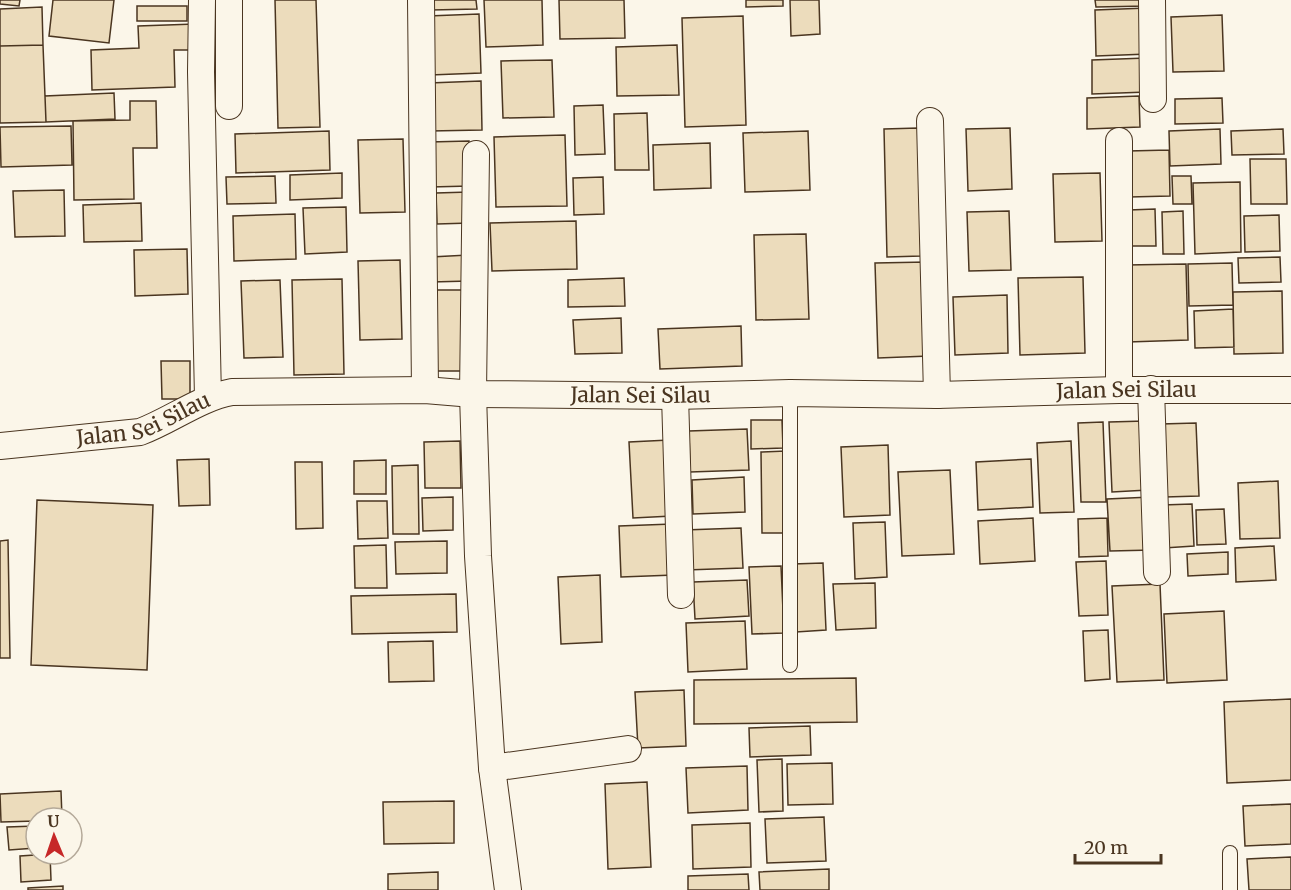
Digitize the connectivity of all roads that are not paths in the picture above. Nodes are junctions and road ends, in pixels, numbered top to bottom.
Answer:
1 (202, 0) edge
2 (229, 0) edge
3 (421, 0) edge
4 (1152, 0) edge
5 (1153, 99) dead end
6 (229, 106) dead end
7 (930, 121) dead end
8 (1119, 141) dead end
9 (476, 154) dead end
10 (1151, 389) junction
11 (425, 390) junction
12 (1119, 390) junction
13 (1291, 390) edge
14 (790, 393) junction
15 (473, 394) junction
16 (937, 395) junction
17 (675, 396) junction
18 (208, 398) junction
19 (0, 446) edge
20 (1156, 572) dead end
21 (681, 595) dead end
22 (790, 665) dead end
23 (628, 749) dead end
24 (492, 768) junction
25 (1230, 853) dead end
26 (508, 890) edge
27 (1230, 890) edge

1 - 18 street
2 - 6 street
3 - 11 street
4 - 5 street
7 - 16 street
8 - 12 street
9 - 15 street
10 - 12 street, Jalan Sei Silau
10 - 13 street, Jalan Sei Silau
10 - 20 street
11 - 15 street, Jalan Sei Silau
11 - 18 street, Jalan Sei Silau
12 - 16 street, Jalan Sei Silau
14 - 16 street, Jalan Sei Silau
14 - 17 street, Jalan Sei Silau
14 - 22 lane
15 - 17 street, Jalan Sei Silau
15 - 24 street
17 - 21 street
18 - 19 street, Jalan Sei Silau
23 - 24 street
24 - 26 street
25 - 27 lane

